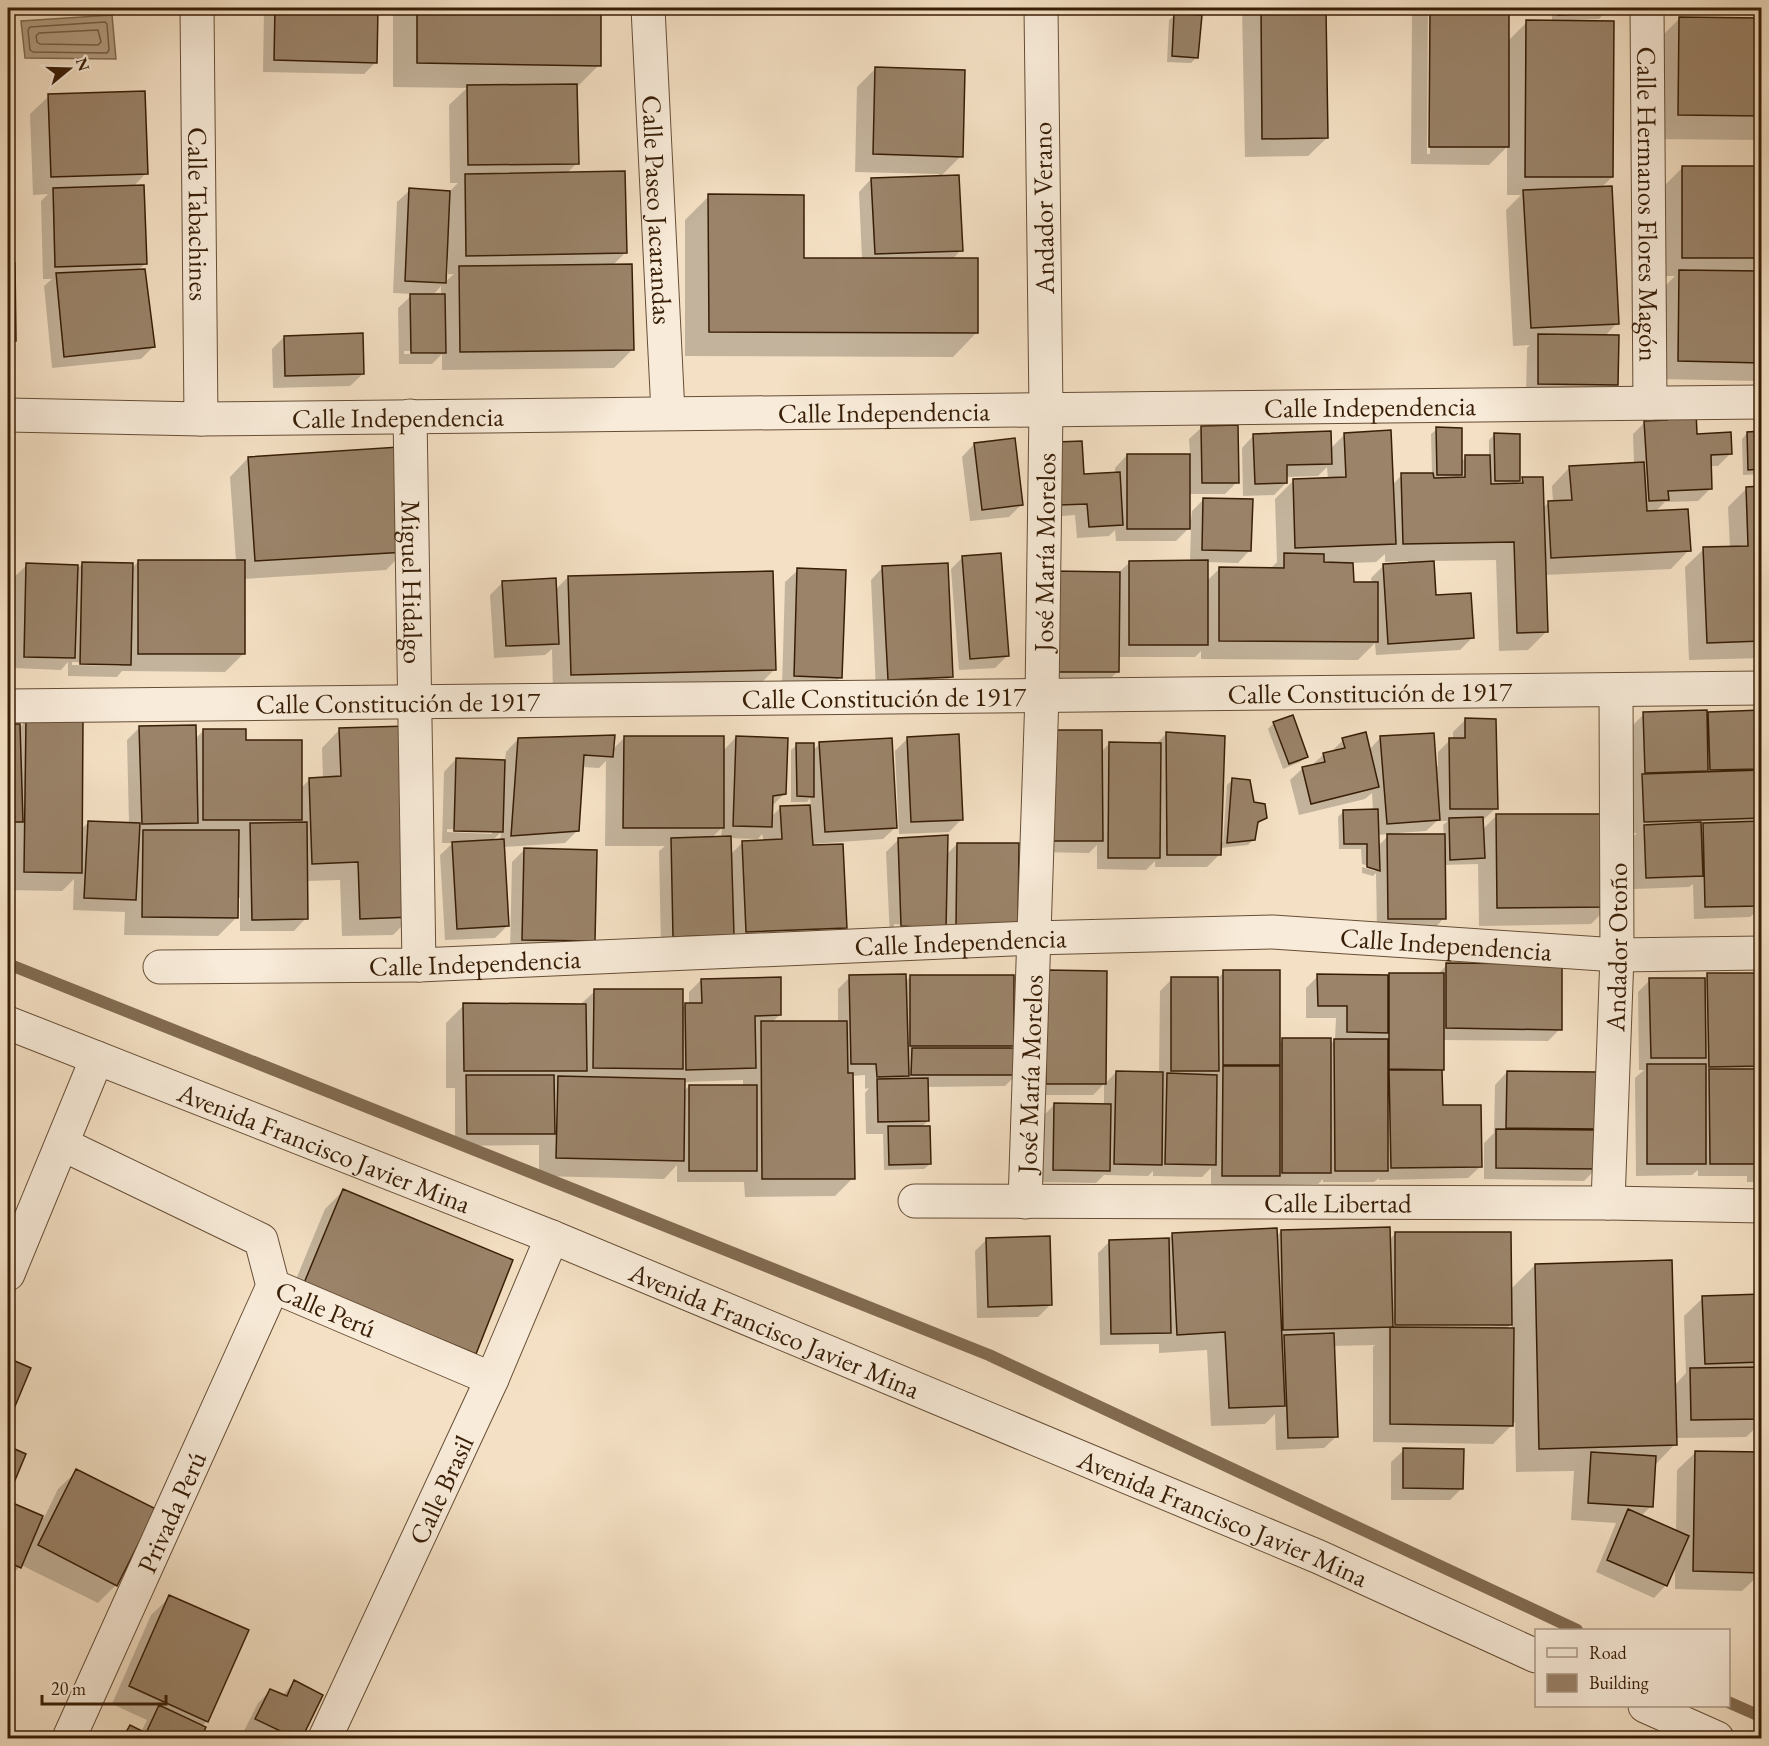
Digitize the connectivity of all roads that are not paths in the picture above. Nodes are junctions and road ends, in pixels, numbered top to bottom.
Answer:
1 (197, 8) edge
2 (648, 8) edge
3 (1041, 8) edge
4 (1647, 8) edge
5 (1761, 402) edge
6 (1650, 403) junction
7 (1046, 409) junction
8 (668, 413) junction
9 (8, 415) edge
10 (410, 416) junction
11 (201, 419) junction
12 (1761, 688) edge
13 (1616, 690) junction
14 (1042, 695) junction
15 (415, 702) junction
16 (8, 706) edge
17 (1032, 938) junction
18 (1761, 953) edge
19 (1617, 955) junction
20 (419, 965) junction
21 (160, 967) dead end
22 (8, 1023) edge
23 (97, 1058) junction
24 (62, 1144) junction
25 (915, 1201) dead end
26 (1025, 1202) junction
27 (1608, 1203) junction
28 (1761, 1206) edge
29 (552, 1237) junction
30 (8, 1274) edge
31 (273, 1286) junction
32 (492, 1379) junction
33 (1535, 1656) edge
34 (1647, 1707) edge
35 (69, 1738) edge
36 (325, 1738) edge
37 (1717, 1738) edge

1 - 11 street, Calle Tabachines
2 - 8 street, Calle Paseo Jacarandas
3 - 7 street, Andador Verano
4 - 6 street, Calle Hermanos Flores Magón
5 - 6 street, Calle Independencia
6 - 7 street, Calle Independencia
7 - 8 street, Calle Independencia
7 - 14 street, José María Morelos
8 - 10 street, Calle Independencia
9 - 11 street, Calle Independencia
10 - 11 street, Calle Independencia
10 - 15 street, Miguel Hidalgo
12 - 13 street, Calle Constitución de 1917
13 - 14 street, Calle Constitución de 1917
13 - 19 street, Andador Otoño
14 - 15 street, Calle Constitución de 1917
14 - 17 street, José María Morelos
15 - 16 street, Calle Constitución de 1917
15 - 20 street, Miguel Hidalgo
17 - 19 street, Calle Independencia
17 - 20 street, Calle Independencia
17 - 26 street, José María Morelos
18 - 19 street, Calle Independencia
19 - 27 street, Andador Otoño
20 - 21 street, Calle Independencia
22 - 23 street, Avenida Francisco Javier Mina
23 - 24 street
23 - 29 street, Avenida Francisco Javier Mina
24 - 30 street
24 - 31 street, Calle Perú
25 - 26 street, Calle Libertad
26 - 27 street, Calle Libertad
27 - 28 street, Calle Libertad
29 - 32 street, Calle Brasil
29 - 33 street, Avenida Francisco Javier Mina
31 - 32 street, Calle Perú
31 - 35 street, Privada Perú
32 - 36 street, Calle Brasil
34 - 37 street

